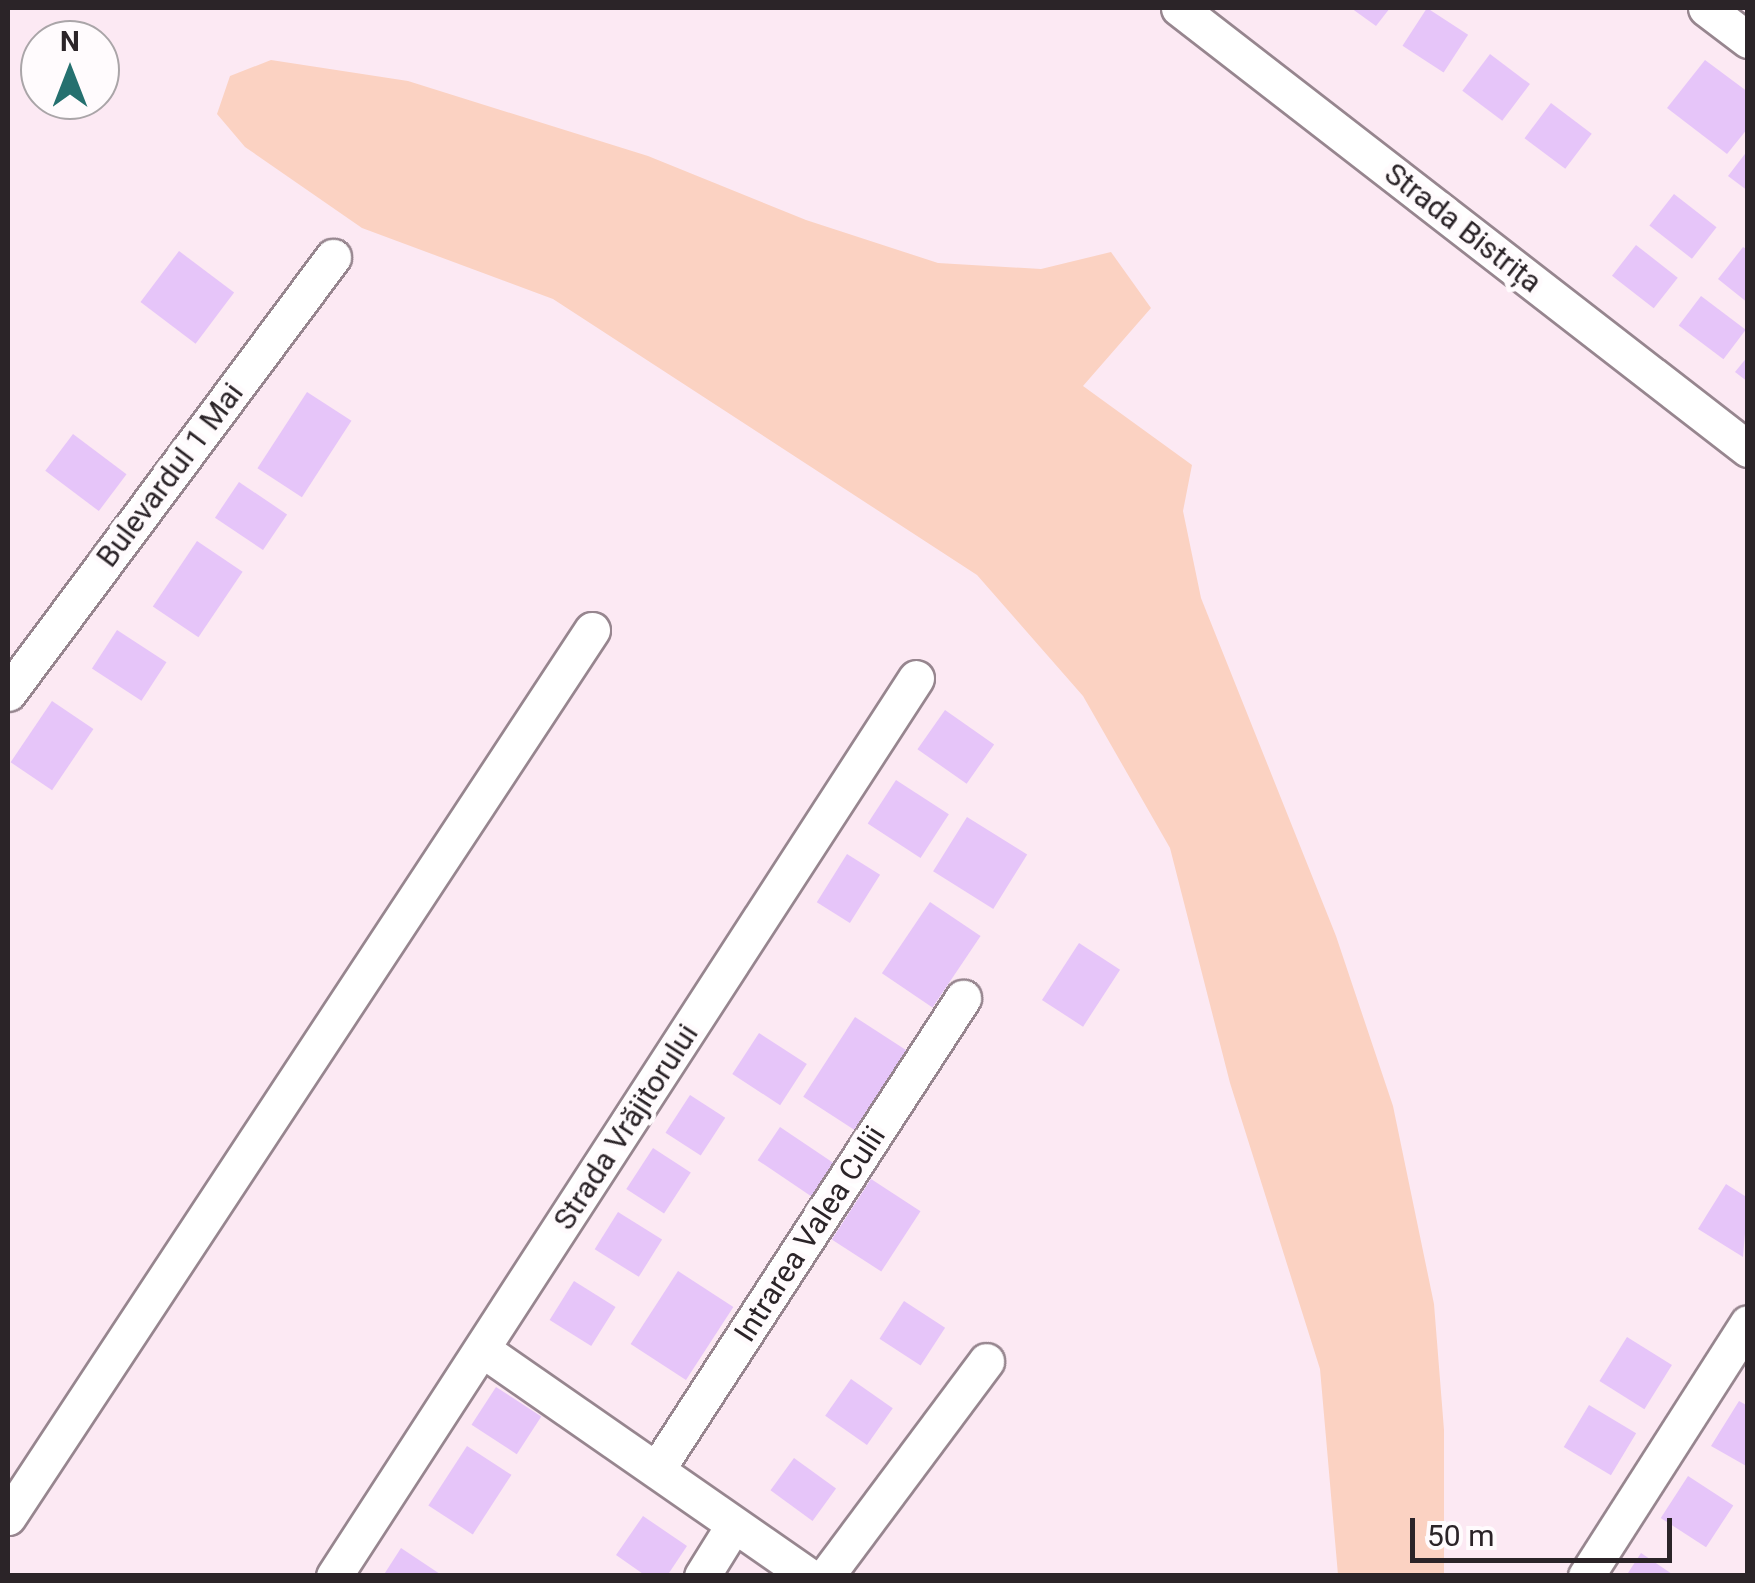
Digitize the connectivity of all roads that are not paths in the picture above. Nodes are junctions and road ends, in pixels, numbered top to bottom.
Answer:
1 (1180, 8) edge
2 (1706, 8) edge
3 (1748, 40) edge
4 (333, 258) dead end
5 (1748, 449) edge
6 (592, 630) dead end
7 (916, 678) dead end
8 (8, 693) edge
9 (963, 998) dead end
10 (1748, 1323) edge
11 (482, 1349) junction
12 (986, 1361) dead end
13 (657, 1470) junction
14 (8, 1517) edge
15 (733, 1526) junction
16 (334, 1576) edge
17 (702, 1576) edge
18 (809, 1576) edge
19 (826, 1576) edge
20 (1586, 1576) edge

1 - 5 street, Strada Bistrița
2 - 3 street
4 - 8 street, Bulevardul 1 Mai
6 - 14 street
7 - 11 street, Strada Vrăjitorului
9 - 13 street, Intrarea Valea Culii
10 - 20 street
11 - 13 street
11 - 16 street, Strada Vrăjitorului
12 - 19 street
13 - 15 street
15 - 17 street
15 - 18 street

